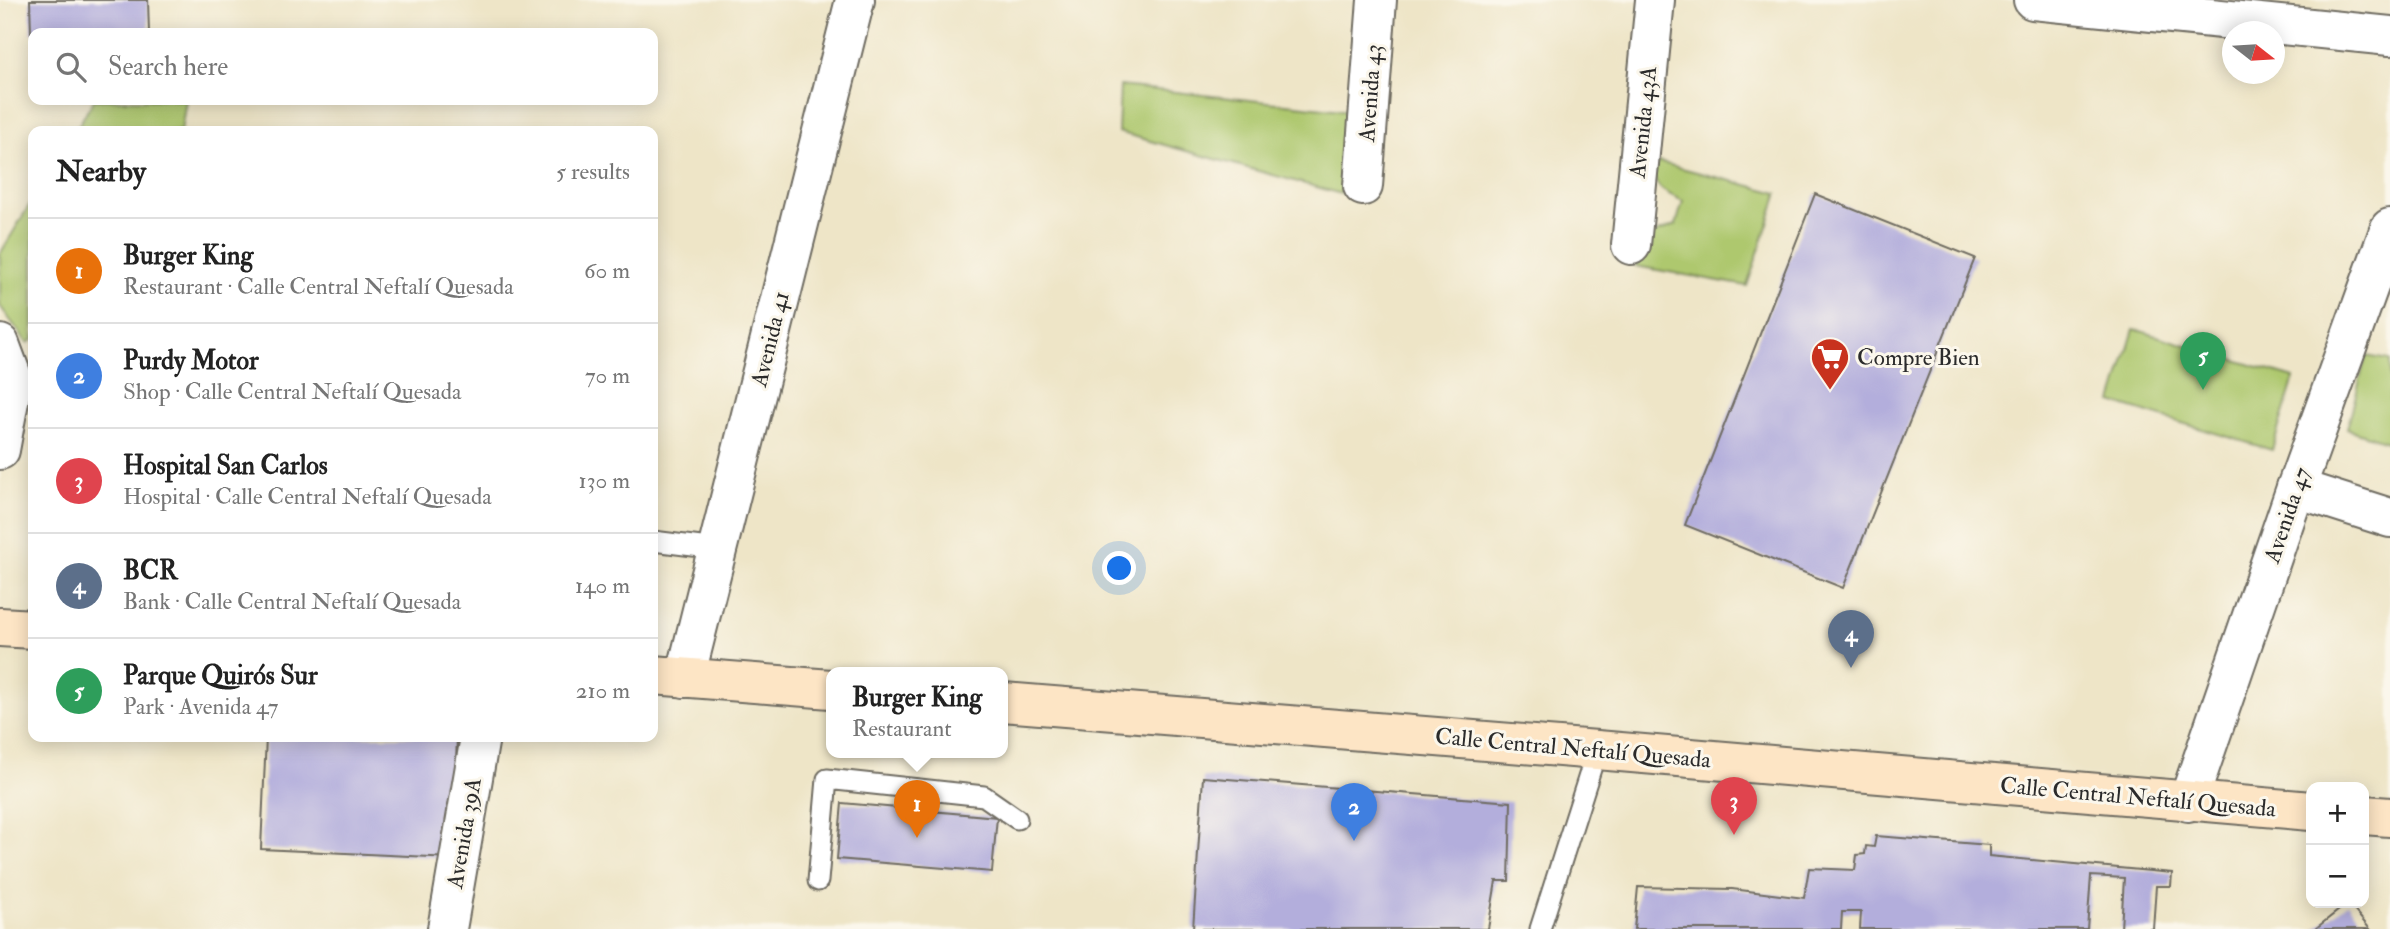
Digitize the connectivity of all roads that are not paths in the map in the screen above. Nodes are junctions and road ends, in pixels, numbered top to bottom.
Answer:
1 (855, 0) edge
2 (1377, 0) edge
3 (1655, 0) edge
4 (2033, 0) edge
5 (2390, 36) edge
6 (1363, 187) dead end
7 (2390, 228) edge
8 (1631, 245) dead end
9 (0, 344) edge
10 (0, 450) edge
11 (2296, 488) junction
12 (2390, 518) edge
13 (658, 542) edge
14 (717, 549) junction
15 (0, 627) edge
16 (28, 629) edge
17 (669, 676) edge
18 (826, 689) edge
19 (1008, 702) edge
20 (479, 742) edge
21 (1597, 750) junction
22 (2188, 802) junction
23 (2306, 811) edge
24 (2369, 816) edge
25 (2390, 817) edge
26 (1017, 819) dead end
27 (818, 881) dead end
28 (447, 929) edge
29 (1540, 929) edge

1 - 14 street, Avenida 41
2 - 6 street, Avenida 43
3 - 8 street, Avenida 43A
4 - 5 street
7 - 11 street, Avenida 47
9 - 10 street
11 - 12 street
11 - 22 street, Avenida 47
13 - 14 lane
14 - 17 street, Avenida 41
15 - 16 main road
17 - 18 main road
19 - 21 main road, Calle Central Neftalí Quesada
20 - 28 street, Avenida 39A
21 - 22 main road, Calle Central Neftalí Quesada
21 - 29 lane
22 - 23 main road, Calle Central Neftalí Quesada
24 - 25 main road
26 - 27 lane

